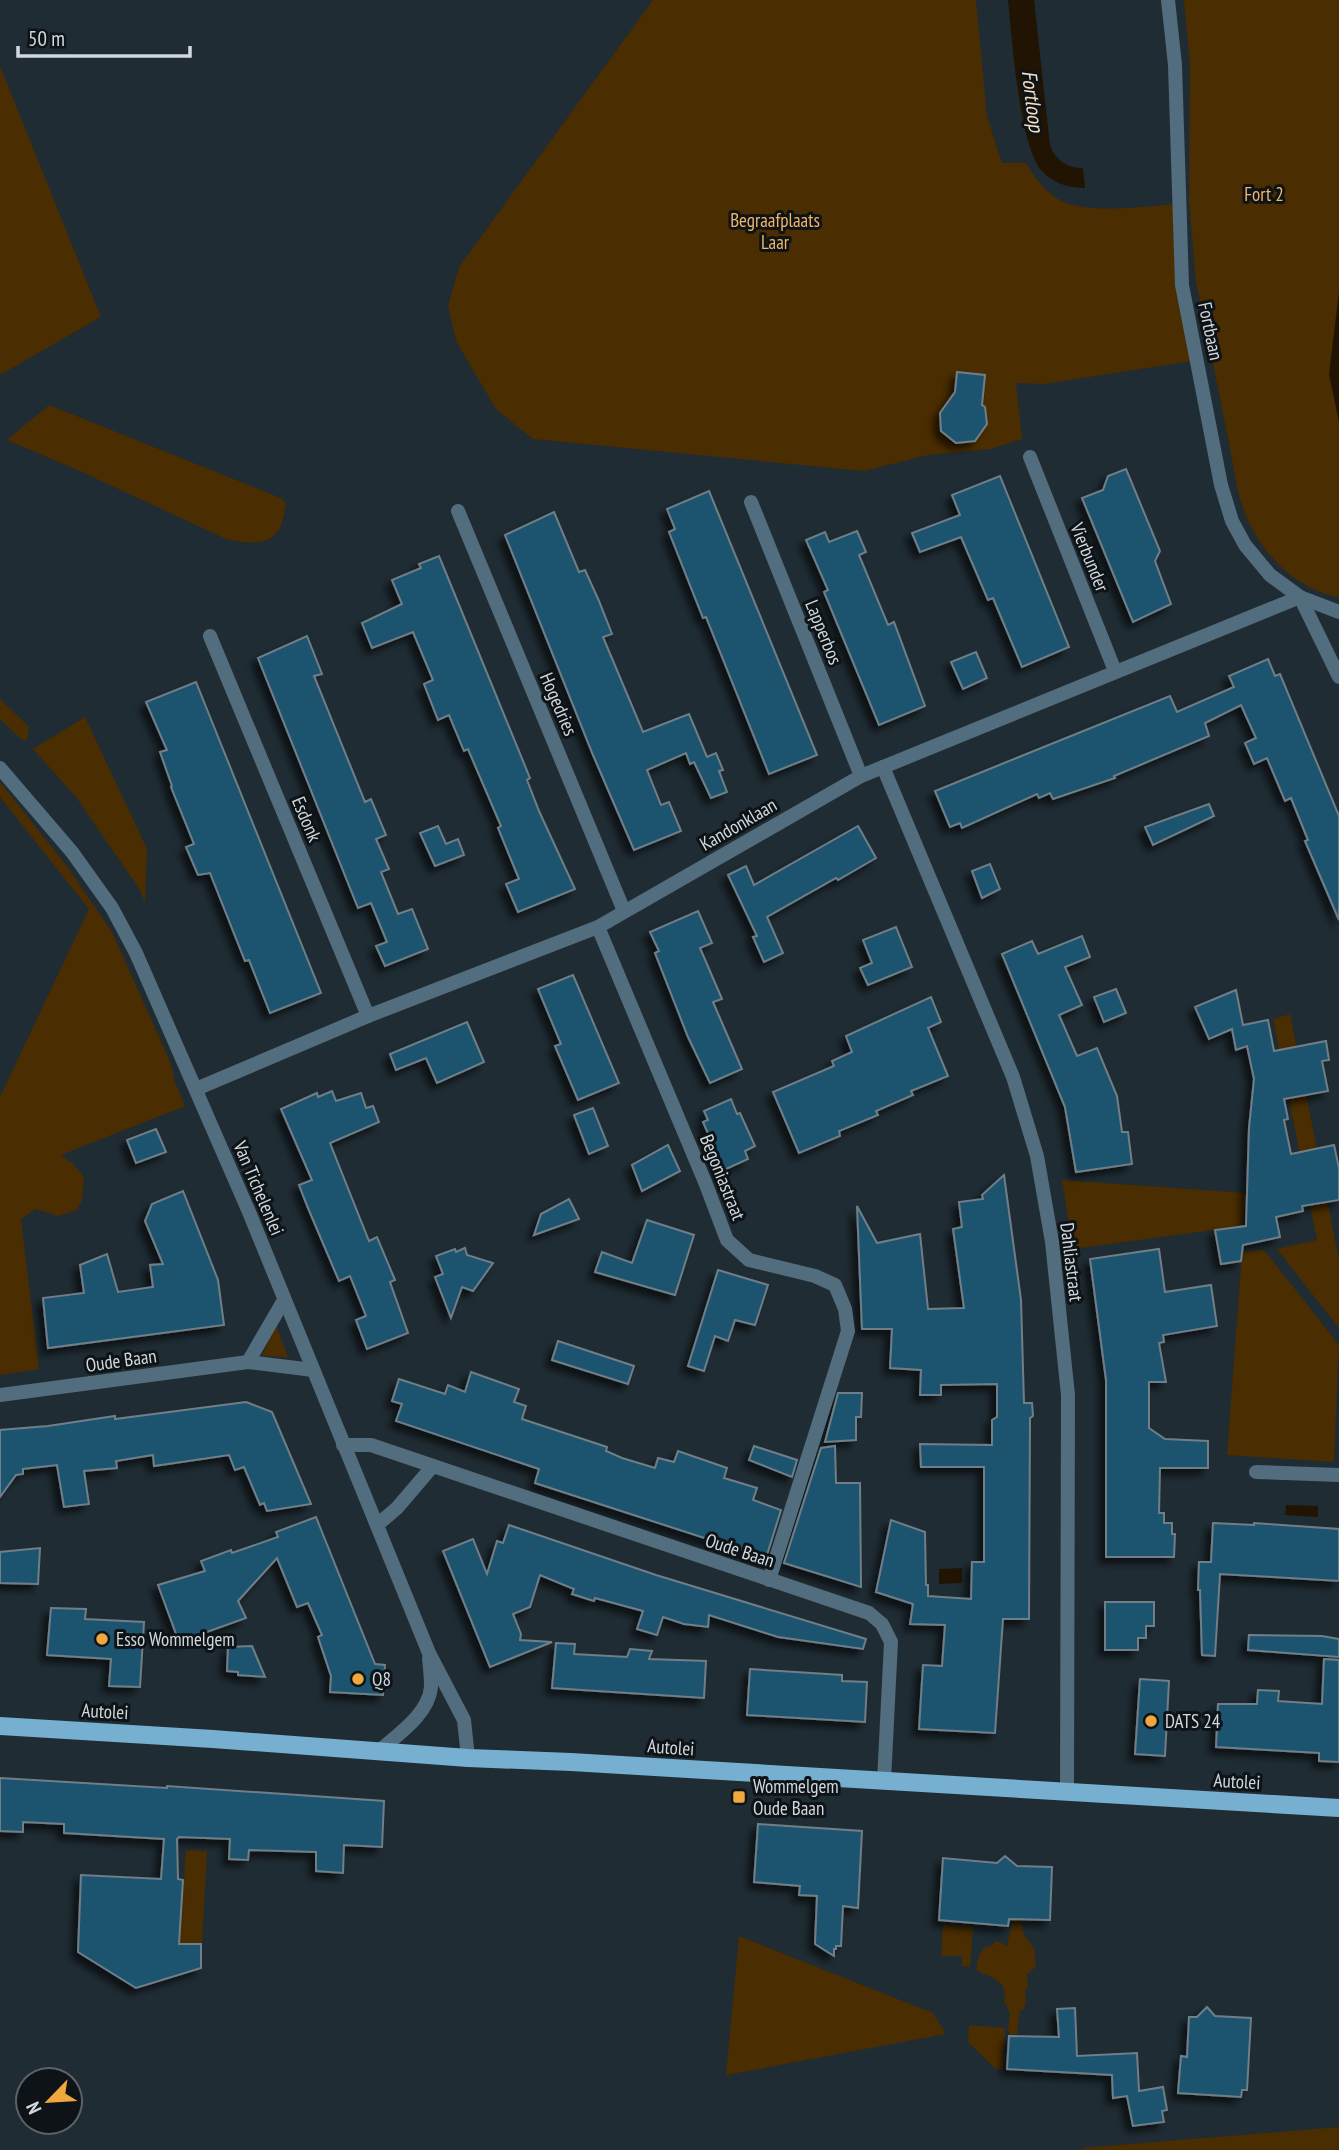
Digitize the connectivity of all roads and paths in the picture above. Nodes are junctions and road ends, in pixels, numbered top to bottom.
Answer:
1 (1168, 0) edge
2 (1030, 457) dead end
3 (751, 502) dead end
4 (458, 511) dead end
5 (1300, 597) junction
6 (1339, 612) edge
7 (210, 636) dead end
8 (1115, 671) junction
9 (1339, 677) edge
10 (883, 767) junction
11 (0, 768) edge
12 (861, 776) junction
13 (624, 911) junction
14 (598, 927) junction
15 (368, 1016) junction
16 (197, 1089) junction
17 (284, 1300) junction
18 (248, 1362) junction
19 (313, 1370) junction
20 (0, 1395) edge
21 (343, 1446) junction
22 (432, 1467) junction
23 (1256, 1472) dead end
24 (1339, 1475) edge
25 (377, 1525) junction
26 (769, 1580) junction
27 (429, 1653) junction
28 (0, 1726) edge
29 (378, 1752) junction
30 (468, 1758) junction
31 (884, 1781) junction
32 (1067, 1792) junction
33 (1339, 1808) edge

1 - 5 street, Fortbaan
2 - 8 street, Vierbunder
3 - 12 street, Lapperbos
4 - 13 street, Hogedries
5 - 6 street, Fortbaan
5 - 8 street, Kandonklaan
5 - 9 street
7 - 15 street, Esdonk
8 - 10 street, Kandonklaan
10 - 12 street, Kandonklaan
10 - 32 street, Dahliastraat
11 - 16 street, Van Tichelenlei
12 - 13 street, Kandonklaan
13 - 14 street, Kandonklaan
14 - 15 street, Kandonklaan
14 - 26 street, Begoniastraat
15 - 16 street, Kandonklaan
16 - 17 street, Van Tichelenlei
17 - 18 street
17 - 19 street, Van Tichelenlei
18 - 19 street, Oude Baan
18 - 20 street, Oude Baan
19 - 21 street, Van Tichelenlei
21 - 22 street, Oude Baan
21 - 25 street, Van Tichelenlei
22 - 25 street
22 - 26 street, Oude Baan
23 - 24 street
25 - 27 street, Van Tichelenlei
26 - 31 street, Oude Baan
27 - 29 street, Van Tichelenlei
27 - 30 street, Van Tichelenlei
28 - 29 main road, Autolei
29 - 30 main road, Autolei
30 - 31 main road, Autolei
31 - 32 main road, Autolei
32 - 33 main road, Autolei

